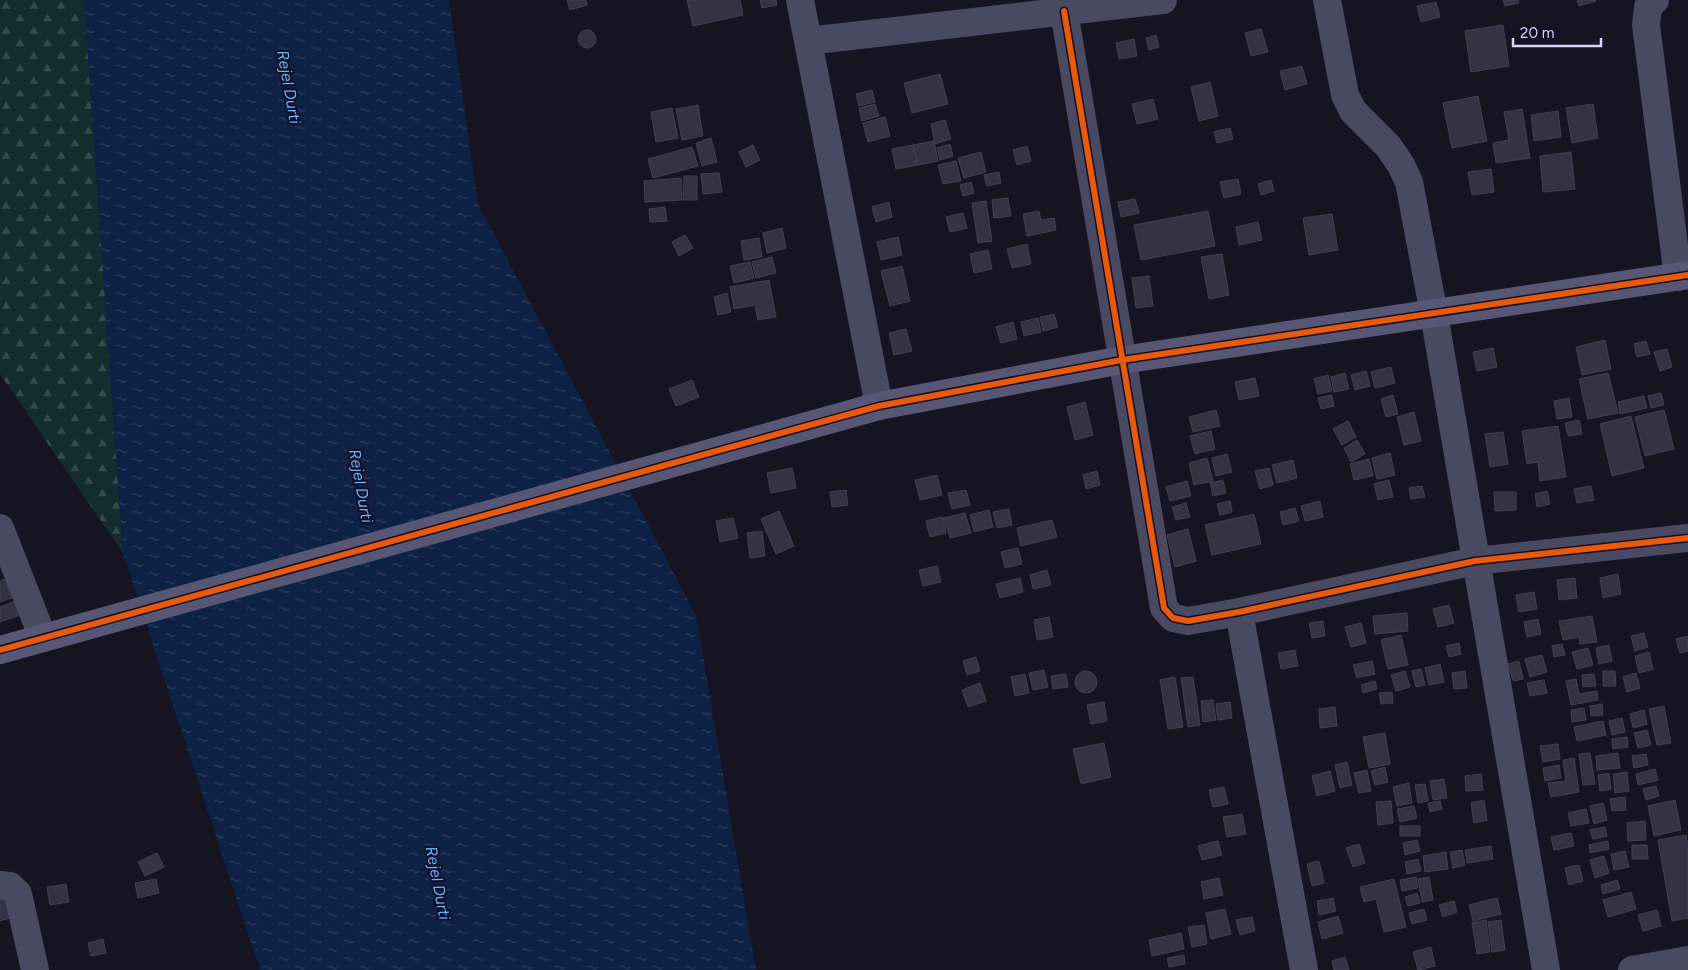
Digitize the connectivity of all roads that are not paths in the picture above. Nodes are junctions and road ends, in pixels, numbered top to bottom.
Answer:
1 (800, 0) edge
2 (1163, 0) edge
3 (1327, 0) edge
4 (1655, 0) edge
5 (1064, 11) junction
6 (808, 41) junction
7 (1683, 276) edge
8 (1434, 314) junction
9 (1122, 360) junction
10 (879, 406) junction
11 (0, 528) edge
12 (1688, 538) edge
13 (1475, 561) junction
14 (1239, 612) junction
15 (43, 638) junction
16 (0, 650) edge
17 (0, 885) edge
18 (1688, 960) edge
19 (35, 970) edge
20 (1304, 970) edge
21 (1546, 970) edge
22 (1632, 970) edge

1 - 6 street
2 - 5 street
3 - 8 street
4 - 7 street
5 - 6 street
5 - 9 street
6 - 10 street
7 - 8 street
8 - 9 street
8 - 13 street
9 - 10 street
9 - 14 street
10 - 15 street
11 - 15 street
12 - 13 street
13 - 14 street
13 - 21 street
14 - 20 street
15 - 16 street
17 - 19 street
18 - 22 street

